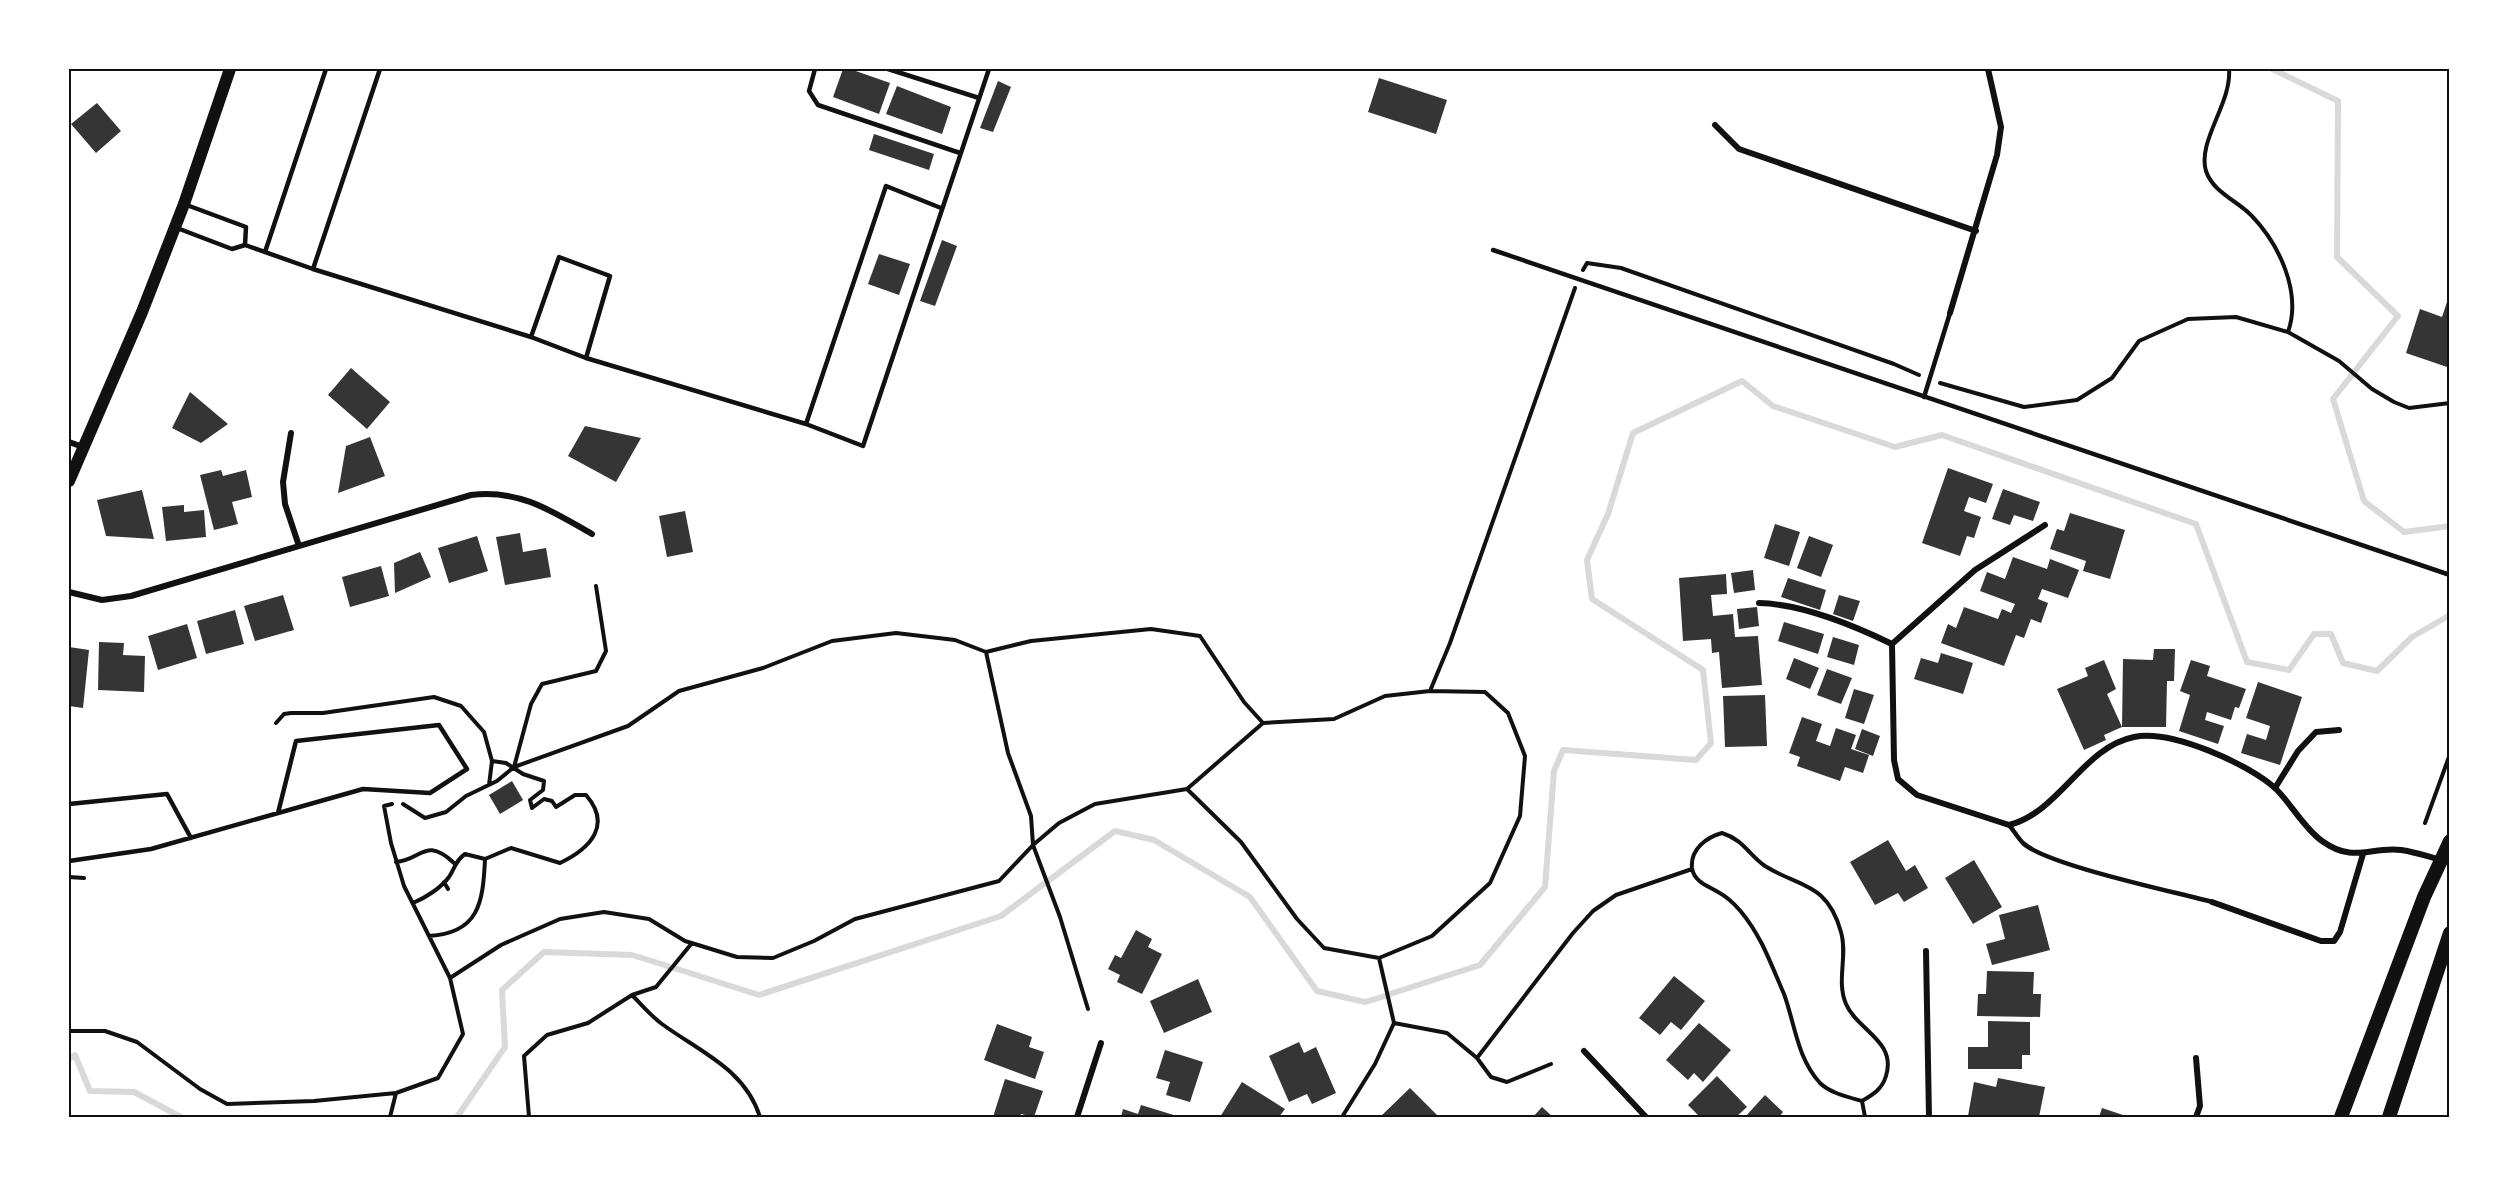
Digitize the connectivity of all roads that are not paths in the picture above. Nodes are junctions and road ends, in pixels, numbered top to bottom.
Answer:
1 (230, 69) edge
2 (326, 69) edge
3 (380, 69) edge
4 (815, 69) edge
5 (888, 69) edge
6 (989, 69) edge
7 (1988, 69) edge
8 (979, 98) junction
9 (1715, 125) dead end
10 (960, 153) junction
11 (184, 204) junction
12 (941, 208) junction
13 (175, 228) junction
14 (1976, 231) junction
15 (245, 245) junction
16 (1494, 250) dead end
17 (265, 252) junction
18 (313, 269) junction
19 (1950, 313) joint
20 (531, 337) junction
21 (586, 358) junction
22 (1924, 396) junction
23 (806, 424) junction
24 (291, 433) dead end
25 (69, 442) edge
26 (84, 447) junction
27 (69, 480) edge
28 (2045, 525) dead end
29 (592, 534) dead end
30 (299, 546) junction
31 (2450, 575) edge
32 (69, 592) edge
33 (1760, 603) dead end
34 (1892, 644) junction
35 (2339, 730) dead end
36 (2275, 788) junction
37 (69, 804) edge
38 (278, 813) junction
39 (2009, 825) junction
40 (191, 837) junction
41 (2450, 841) edge
42 (2363, 855) junction
43 (69, 861) edge
44 (2446, 861) edge
45 (2212, 902) joint
46 (2450, 933) edge
47 (1926, 951) dead end
48 (1101, 1043) dead end
49 (1584, 1051) dead end
50 (2196, 1058) dead end
51 (1077, 1117) edge
52 (1646, 1117) edge
53 (1929, 1117) edge
54 (2196, 1117) edge
55 (2342, 1117) edge
56 (2389, 1117) edge

1 - 11 main road
2 - 17 lane
3 - 18 lane
4 - 10 lane
5 - 8 lane
6 - 8 lane
7 - 14 street
8 - 10 lane
9 - 14 street
10 - 12 lane
11 - 13 main road
11 - 15 lane
12 - 23 lane
12 - 23 lane
13 - 15 lane
13 - 26 main road
14 - 19 street
15 - 17 lane
16 - 22 lane
17 - 18 lane
18 - 20 lane
19 - 22 lane
20 - 21 lane
20 - 21 lane
21 - 23 lane
22 - 31 lane
24 - 30 street
25 - 26 street
26 - 27 main road
28 - 34 street
29 - 30 street
30 - 32 street
33 - 34 street
34 - 39 street
35 - 36 street
36 - 39 street
36 - 42 street
37 - 40 lane
38 - 38 lane
38 - 40 lane
39 - 45 lane
40 - 43 lane
41 - 44 main road
42 - 44 street
42 - 45 street
44 - 55 main road
46 - 56 main road
47 - 53 street
48 - 51 street
49 - 52 street
50 - 54 street

